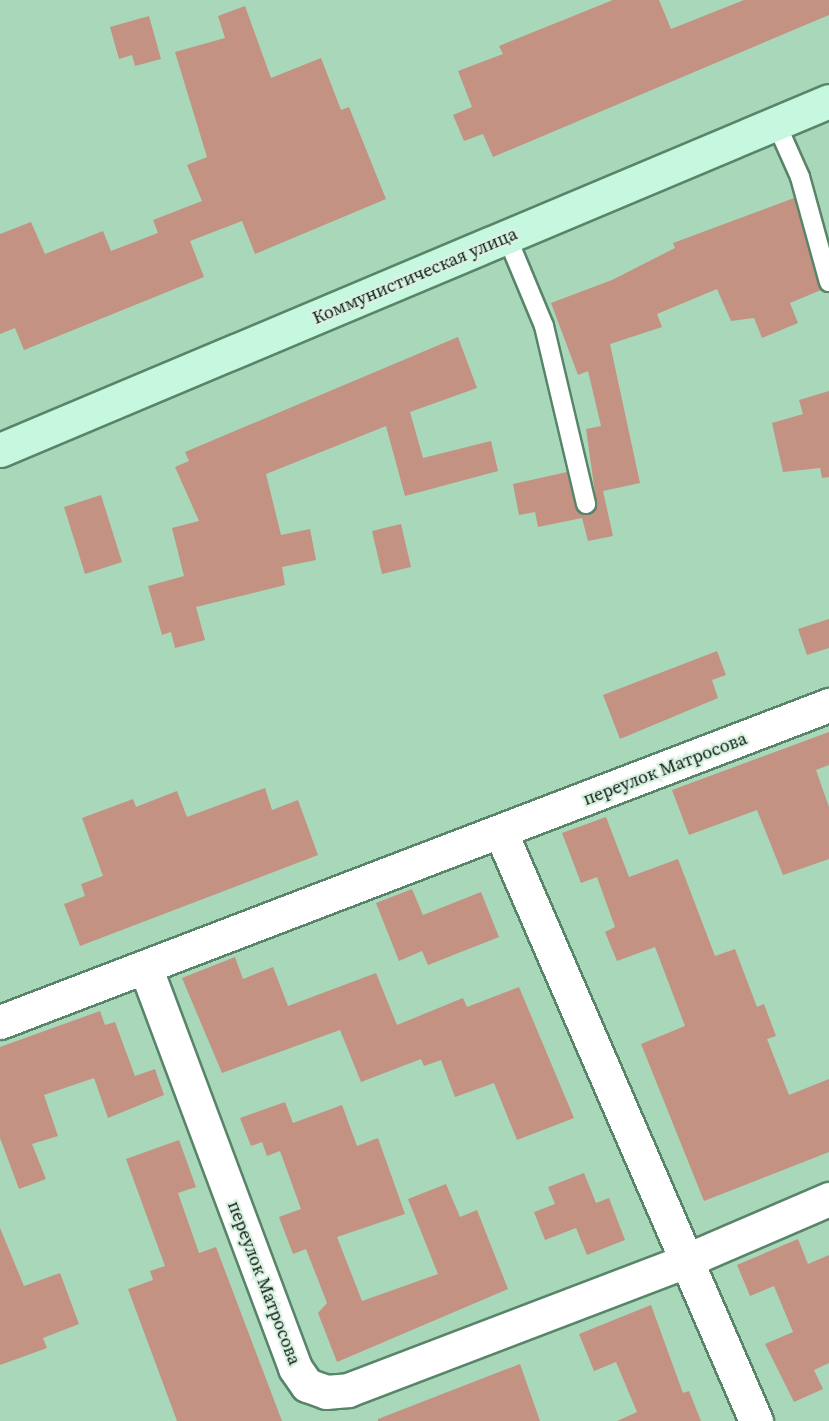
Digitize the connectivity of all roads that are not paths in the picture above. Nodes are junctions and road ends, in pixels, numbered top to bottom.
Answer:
1 (829, 101) edge
2 (776, 123) junction
3 (507, 237) junction
4 (829, 282) edge
5 (0, 450) edge
6 (586, 504) dead end
7 (829, 705) edge
8 (501, 833) junction
9 (146, 969) junction
10 (0, 1022) edge
11 (829, 1199) edge
12 (685, 1261) junction
13 (756, 1421) edge

1 - 2 main road, Коммунистическая улица
2 - 3 main road, Коммунистическая улица
2 - 4 lane
3 - 5 main road, Коммунистическая улица
3 - 6 lane
7 - 8 street, переулок Матросова
8 - 9 street, переулок Матросова
8 - 12 street
9 - 10 street, переулок Матросова
9 - 12 street, переулок Матросова
11 - 12 street, переулок Матросова
12 - 13 street

